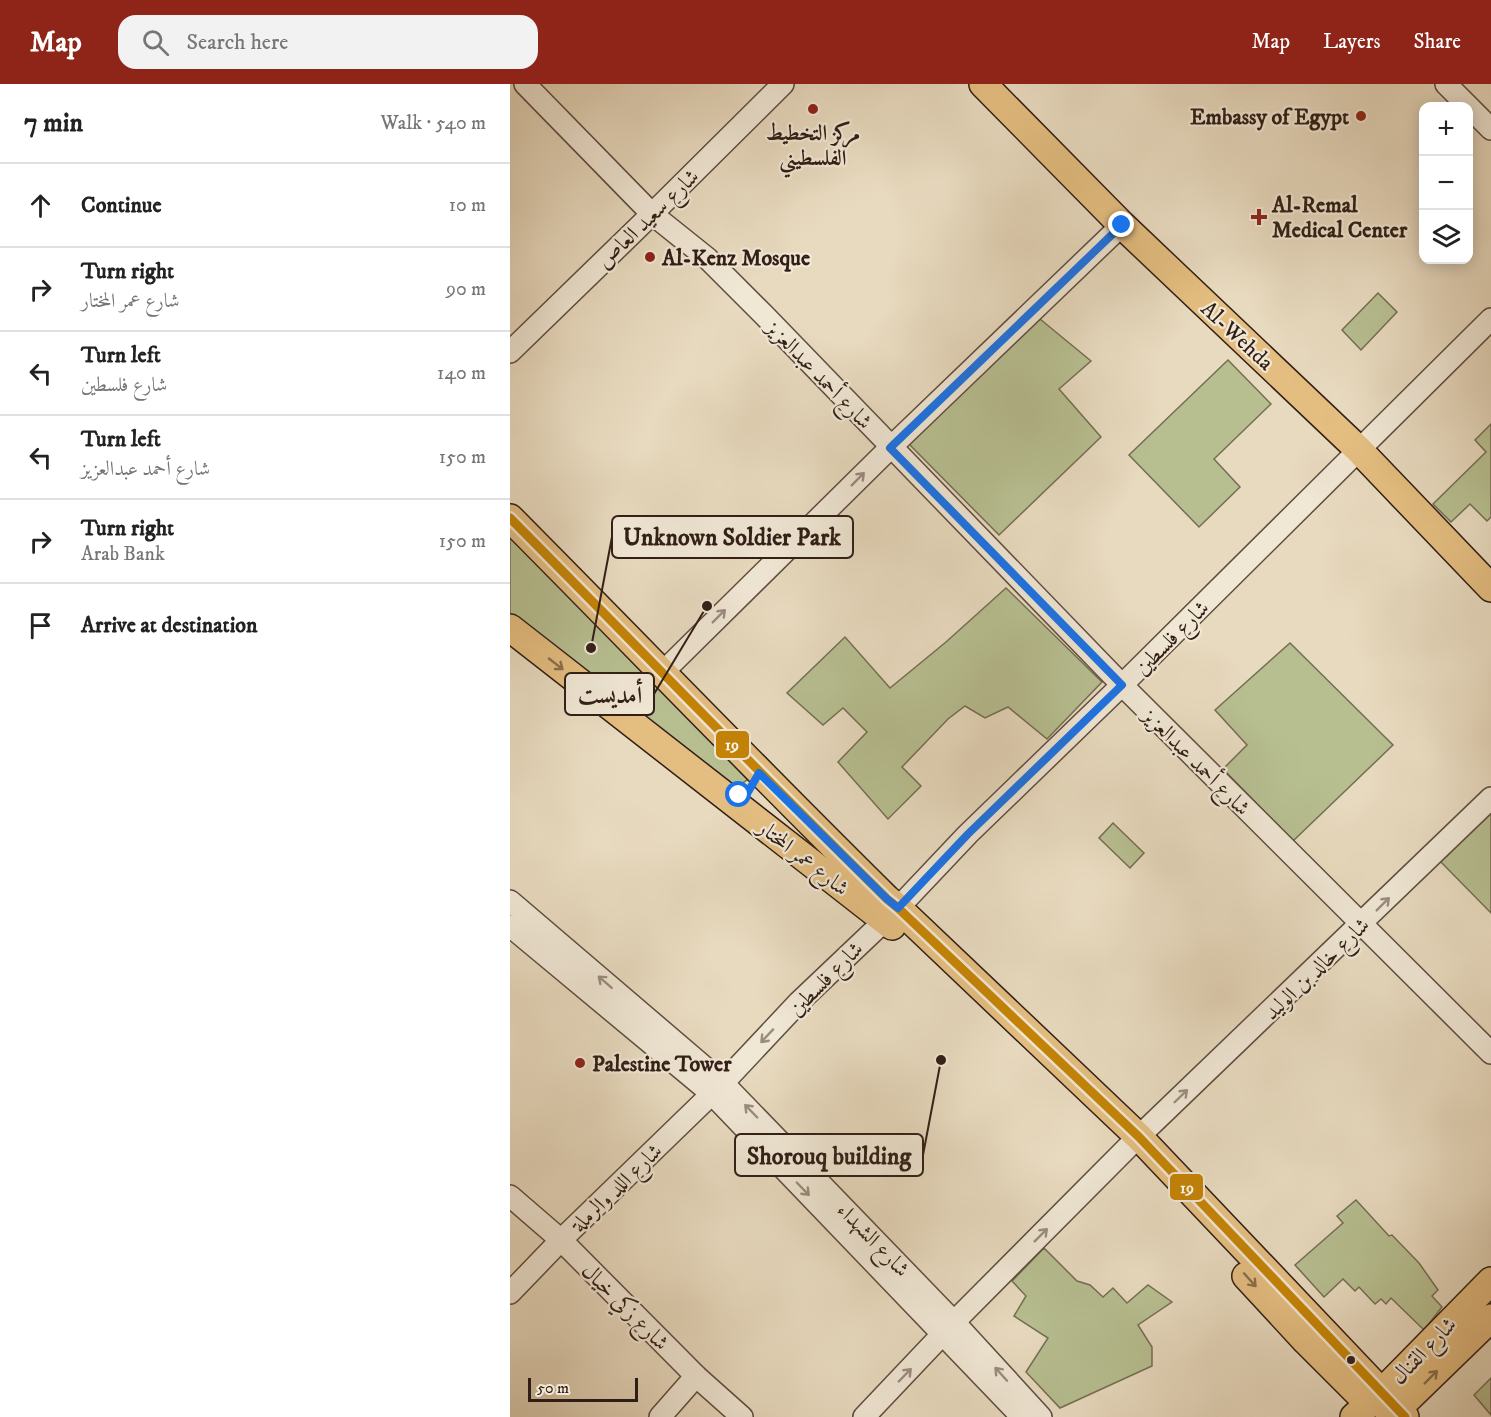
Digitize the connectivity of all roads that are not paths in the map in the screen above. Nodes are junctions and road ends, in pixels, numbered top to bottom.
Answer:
1 (525, 84) edge
2 (783, 84) edge
3 (983, 84) edge
4 (1446, 84) edge
5 (1491, 129) edge
6 (652, 214) junction
7 (1122, 225) junction
8 (1491, 319) edge
9 (510, 352) edge
10 (890, 448) junction
11 (1359, 450) junction
12 (510, 518) edge
13 (1491, 588) edge
14 (510, 628) edge
15 (663, 672) junction
16 (1122, 685) junction
17 (759, 773) junction
18 (725, 795) junction
19 (1491, 798) edge
20 (510, 901) edge
21 (891, 914) junction
22 (1361, 925) junction
23 (510, 926) edge
24 (1491, 1053) edge
25 (718, 1088) junction
26 (1134, 1142) junction
27 (510, 1196) edge
28 (561, 1240) junction
29 (1491, 1281) edge
30 (510, 1293) edge
31 (1491, 1318) edge
32 (948, 1329) junction
33 (696, 1376) junction
34 (1383, 1411) edge
35 (660, 1417) edge
36 (742, 1417) edge
37 (864, 1417) edge
38 (1022, 1417) edge
39 (1041, 1417) edge

1 - 6 street, شارع أحمد عبدالعزيز
2 - 6 street, شارع سعيد العاص
3 - 7 main road, Al-Wehda
4 - 5 street
6 - 9 street, شارع سعيد العاص
6 - 10 street, شارع أحمد عبدالعزيز
7 - 10 street
7 - 11 main road, Al-Wehda
8 - 11 street, شارع فلسطين
15 -> 10 street
10 - 16 street, شارع أحمد عبدالعزيز
11 - 13 main road, Al-Wehda
11 - 16 street, شارع فلسطين
12 - 15 main road, شارع عمر المختار
14 -> 18 main road, شارع عمر المختار
15 - 17 main road, شارع عمر المختار
16 - 21 street, شارع فلسطين
16 - 22 street, شارع أحمد عبدالعزيز
17 - 18 main road
17 - 21 main road, شارع عمر المختار
18 - 21 main road, شارع عمر المختار
22 -> 19 street, شارع خالد بن الوليد
25 -> 20 street, شارع الشهداء
21 -> 25 street, شارع فلسطين
21 - 26 main road, شارع عمر المختار
22 - 24 street, شارع أحمد عبدالعزيز
26 -> 22 street, شارع خالد بن الوليد
23 - 25 street, شارع الشهداء
25 - 28 street, شارع اللد والرملة
25 - 32 street, شارع الشهداء
32 -> 26 street, شارع خالد بن الوليد
26 - 34 main road, شارع عمر المختار
27 - 28 street, شارع زكي خيال
28 - 30 street, شارع اللد والرملة
28 - 33 street, شارع زكي خيال
29 - 34 main road, شارع القنال
34 -> 31 main road, شارع القنال
37 -> 32 street, شارع خالد بن الوليد
32 - 38 street, شارع الشهداء
39 -> 32 street, شارع الشهداء
33 - 35 street
33 - 36 street, شارع زكي خيال

